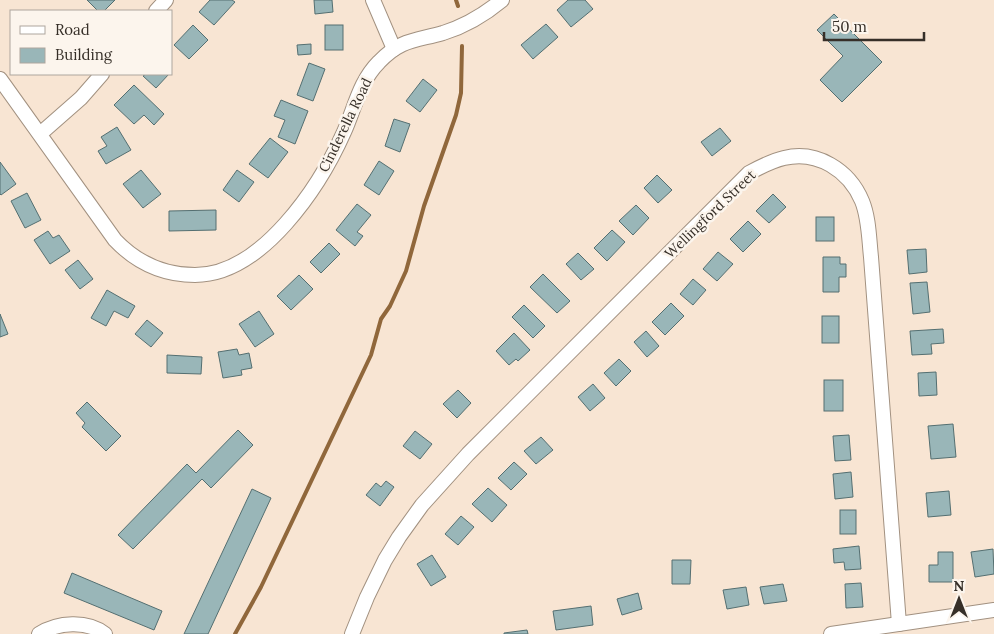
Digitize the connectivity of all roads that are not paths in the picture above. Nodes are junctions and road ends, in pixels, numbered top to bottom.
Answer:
1 (166, 0) edge
2 (373, 0) edge
3 (502, 0) edge
4 (157, 10) edge
5 (394, 49) junction
6 (101, 75) edge
7 (0, 78) edge
8 (40, 134) junction
9 (994, 610) edge
10 (899, 624) junction
11 (99, 631) edge
12 (39, 634) edge
13 (352, 634) edge
14 (831, 634) edge

1 - 4 street
2 - 5 street
3 - 5 street, Cinderella Road
5 - 8 street, Cinderella Road
6 - 8 street
7 - 8 street, Cinderella Road
9 - 10 street
10 - 13 street, Wellingford Street
10 - 14 street
11 - 12 street

